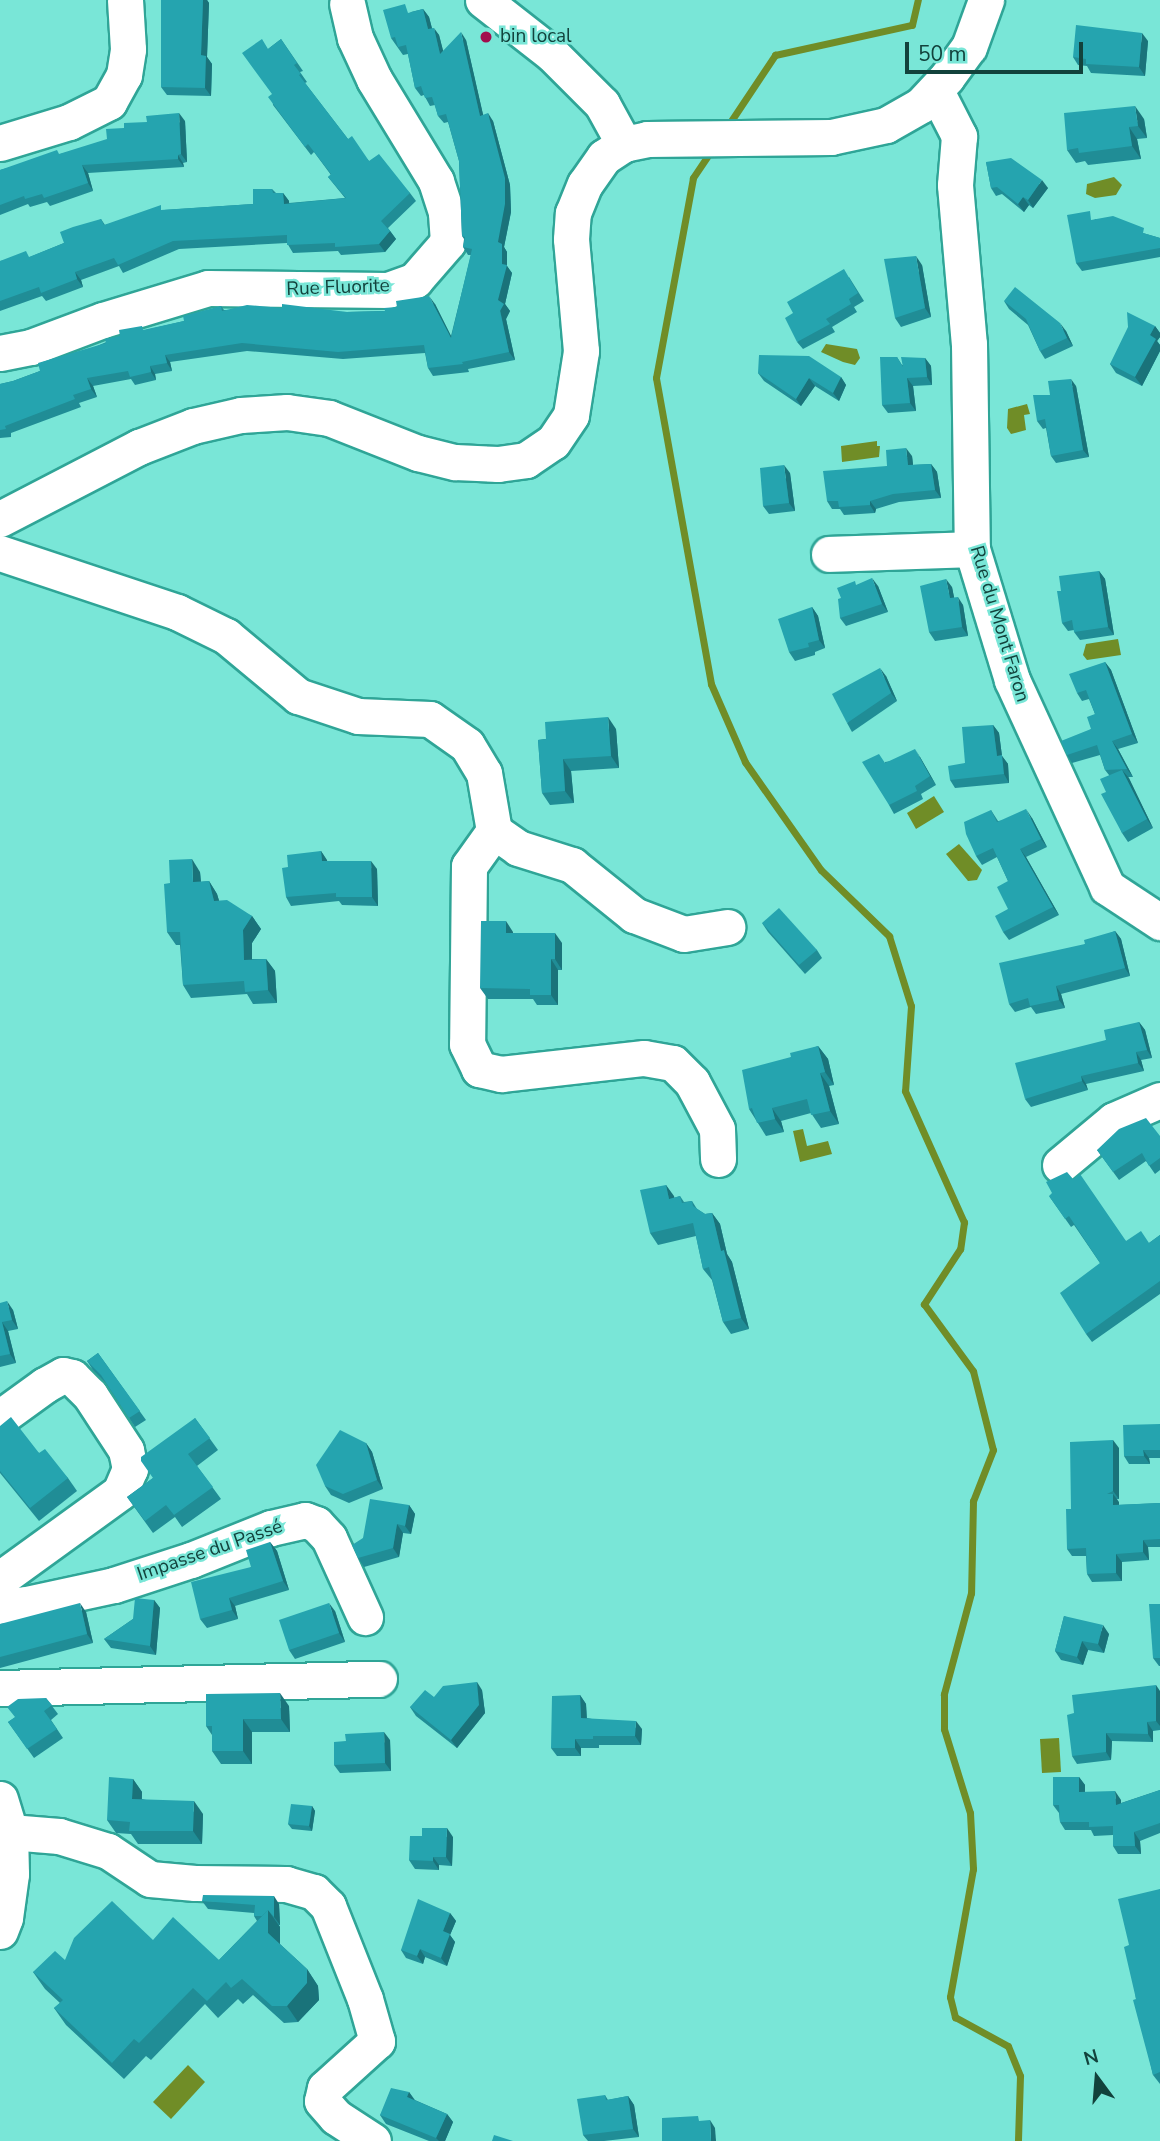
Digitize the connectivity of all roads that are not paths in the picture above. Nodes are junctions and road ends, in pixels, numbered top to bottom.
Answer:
1 (125, 0) edge
2 (484, 0) edge
3 (986, 0) edge
4 (348, 1) edge
5 (936, 91) junction
6 (903, 117) junction
7 (635, 141) junction
8 (0, 143) edge
9 (955, 154) junction
10 (0, 353) edge
11 (0, 519) edge
12 (972, 549) junction
13 (0, 553) edge
14 (829, 554) dead end
15 (494, 831) junction
16 (1160, 922) edge
17 (727, 928) dead end
18 (1160, 1100) edge
19 (718, 1159) dead end
20 (1059, 1165) dead end
21 (5, 1414) dead end
22 (0, 1579) edge
23 (0, 1606) edge
24 (366, 1617) dead end
25 (379, 1679) dead end
26 (0, 1688) edge
27 (0, 1798) edge
28 (10, 1832) junction
29 (0, 1931) edge
30 (373, 2141) edge

1 - 8 street
2 - 7 street
3 - 5 street
4 - 10 street, Rue Fluorite
5 - 6 street
5 - 9 street, Rue du Mont Faron
6 - 7 street
6 - 9 street
7 - 11 street
9 - 12 street, Rue du Mont Faron
12 - 14 street
12 - 16 street, Rue du Mont Faron
13 - 15 street
15 - 17 street
15 - 19 street
18 - 20 street
21 - 22 street
23 - 24 street, Impasse du Passé
25 - 26 street
27 - 28 street
28 - 29 street
28 - 30 street

